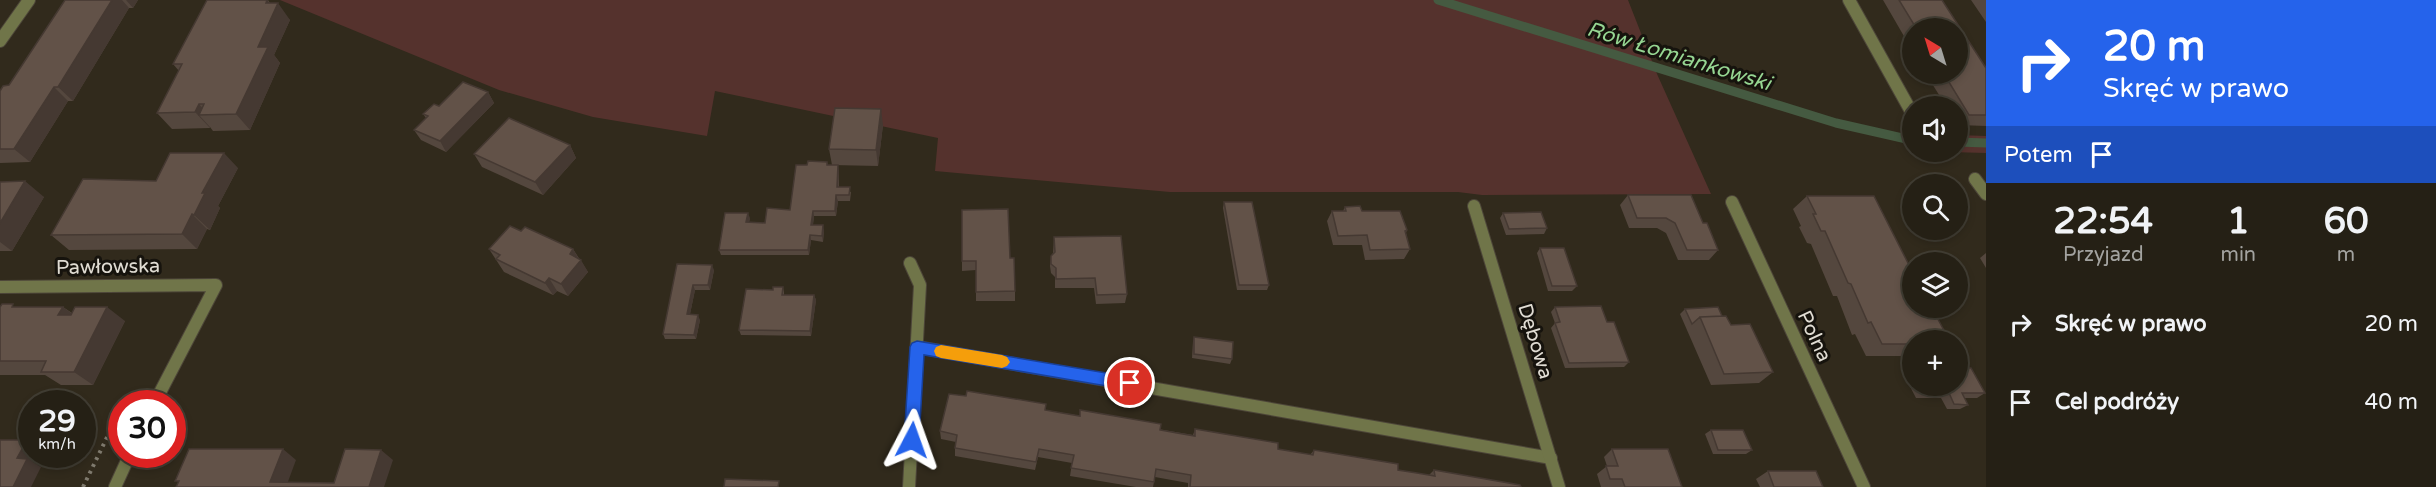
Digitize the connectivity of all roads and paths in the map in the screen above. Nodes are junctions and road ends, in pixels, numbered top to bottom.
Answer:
1 (29, 0) edge
2 (1849, 0) edge
3 (0, 42) edge
4 (1903, 96) edge
5 (1975, 179) dead end
6 (1986, 194) edge
7 (1732, 202) dead end
8 (1474, 206) dead end
9 (910, 263) dead end
10 (0, 287) edge
11 (917, 347) junction
12 (161, 390) edge
13 (108, 435) edge
14 (1551, 458) junction
15 (124, 468) edge
16 (83, 487) edge
17 (115, 487) edge
18 (909, 487) edge
19 (1559, 487) edge
20 (1864, 487) edge

1 - 3 street
2 - 4 street
5 - 6 street
7 - 20 street, Polna
8 - 14 street, Dębowa
9 - 11 street
10 - 12 street, Pawłowska
11 - 14 street
11 - 18 street
13 - 16 path
14 - 19 street, Dębowa
15 - 17 street

